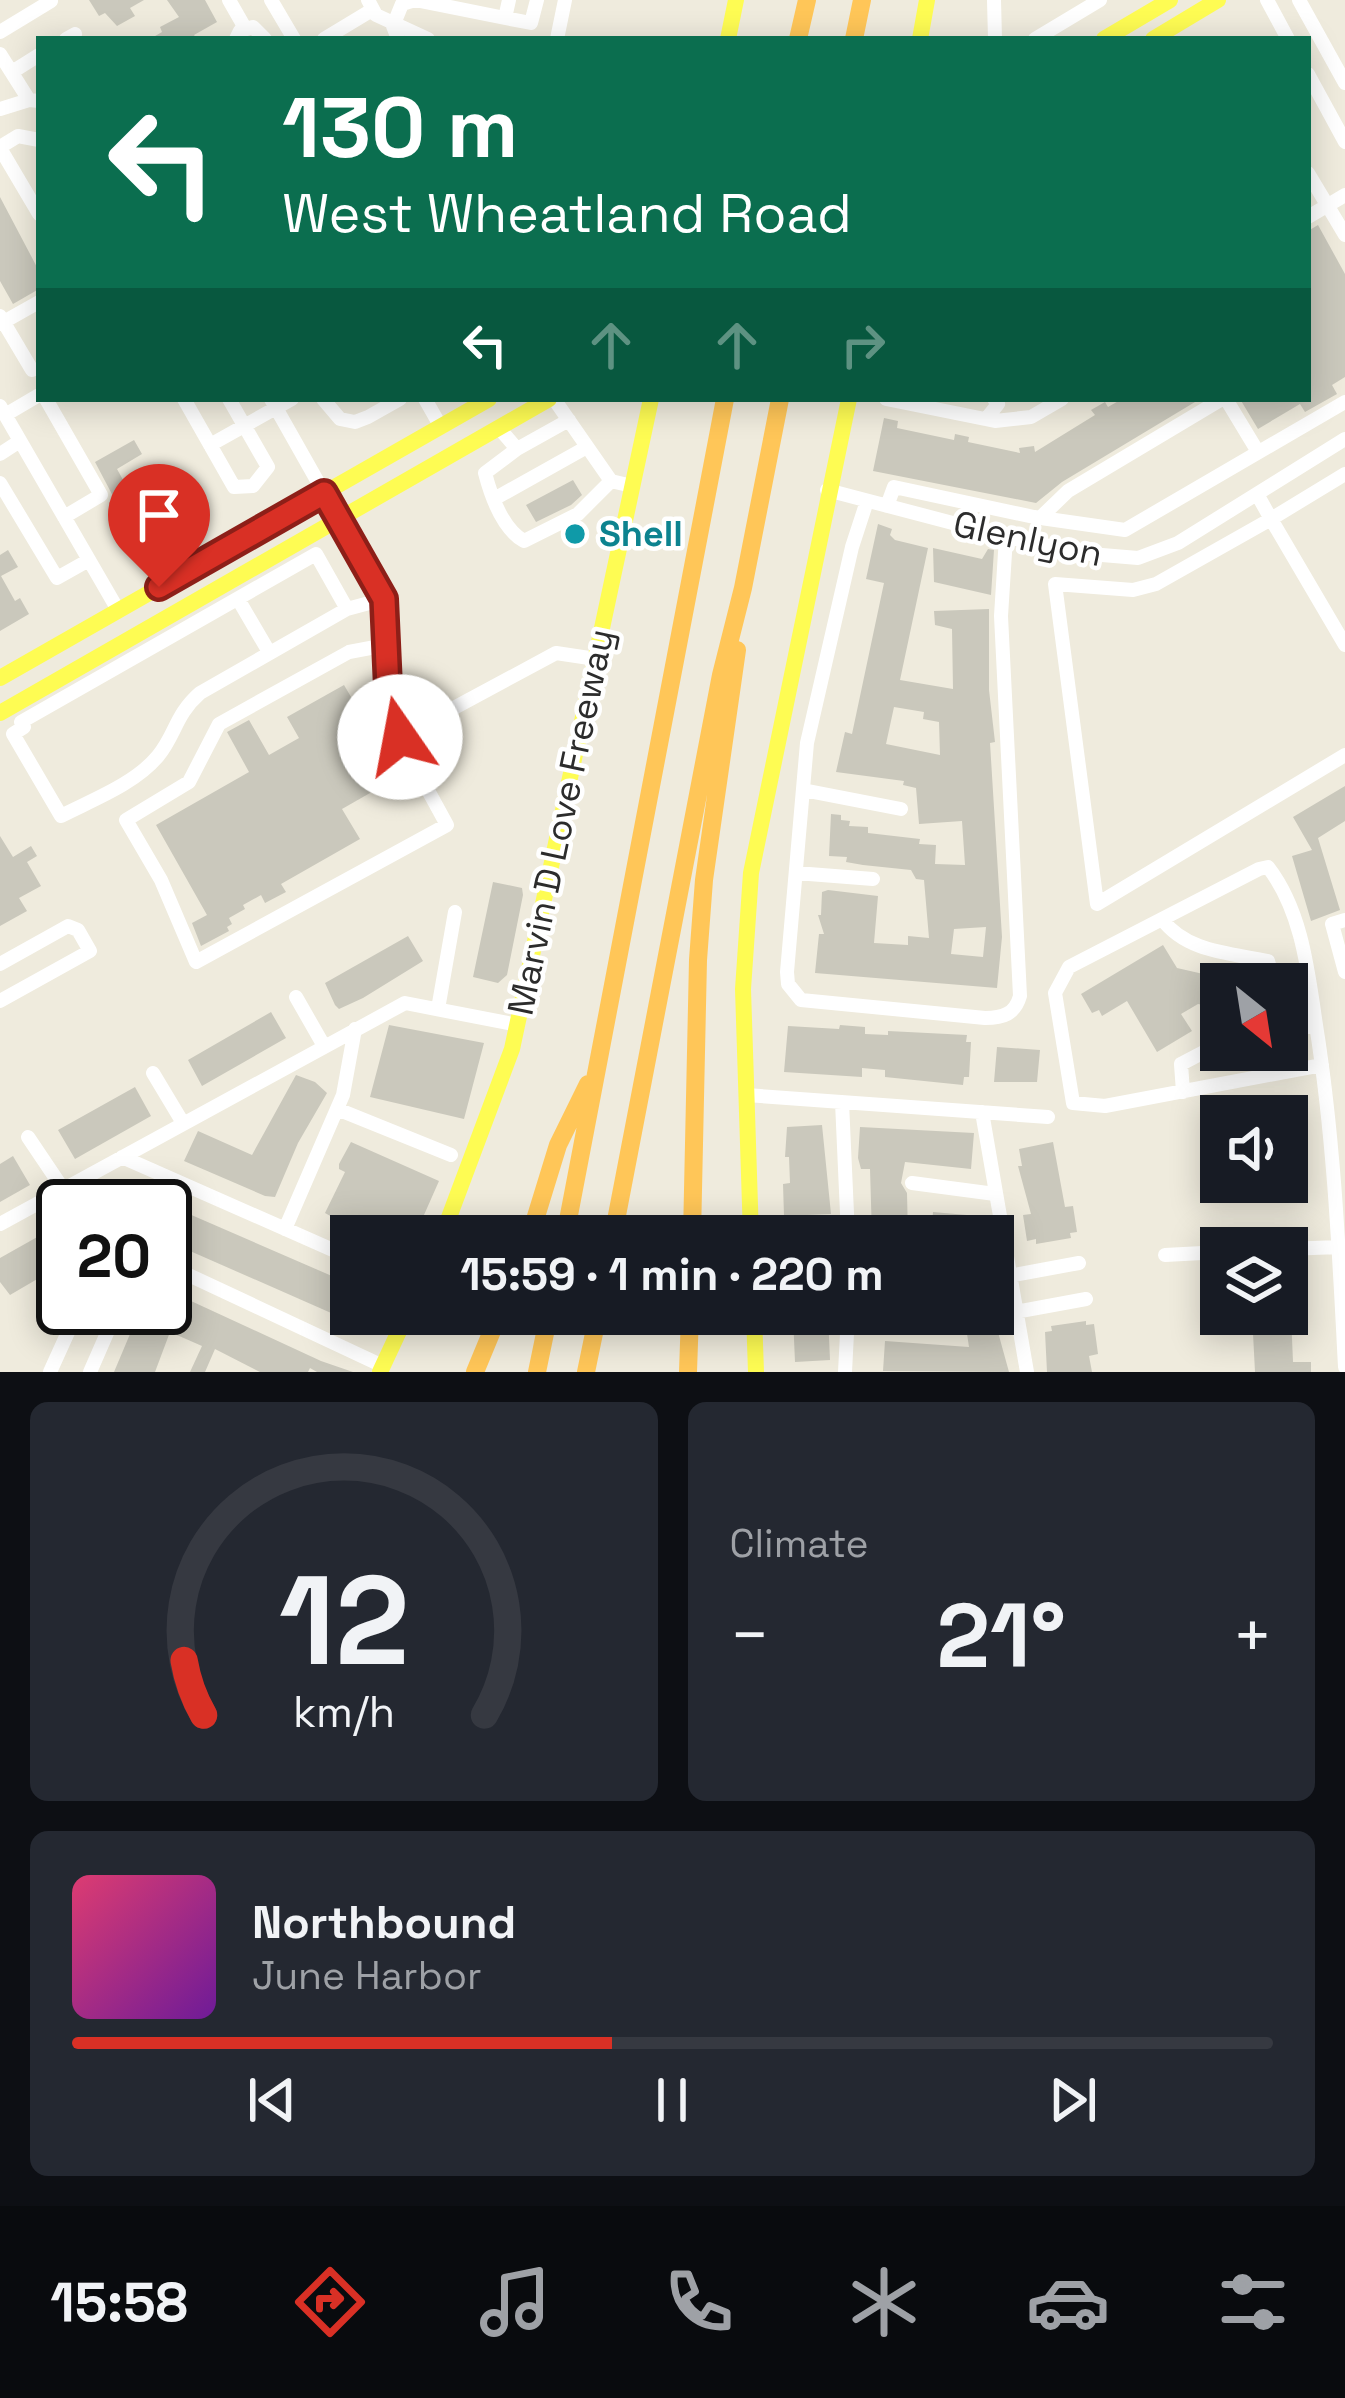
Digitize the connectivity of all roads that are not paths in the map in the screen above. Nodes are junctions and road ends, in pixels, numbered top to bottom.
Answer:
1 (229, 0) edge
2 (271, 0) edge
3 (509, 0) edge
4 (536, 0) edge
5 (565, 0) edge
6 (736, 0) edge
7 (807, 0) edge
8 (927, 0) edge
9 (994, 0) edge
10 (1100, 0) edge
11 (1170, 0) edge
12 (1218, 0) edge
13 (1267, 0) edge
14 (1299, 0) edge
15 (51, 1) edge
16 (862, 4) edge
17 (370, 5) edge
18 (1146, 6) edge
19 (505, 18) junction
20 (0, 32) edge
21 (395, 32) edge
22 (240, 33) edge
23 (292, 36) edge
24 (328, 36) edge
25 (558, 36) edge
26 (729, 36) edge
27 (799, 36) edge
28 (855, 36) edge
29 (921, 36) edge
30 (995, 36) edge
31 (1040, 36) edge
32 (1108, 36) edge
33 (1158, 36) edge
34 (1286, 36) edge
35 (0, 54) edge
36 (36, 57) edge
37 (12, 72) junction
38 (1345, 83) edge
39 (1311, 84) edge
40 (34, 100) edge
41 (0, 110) edge
42 (36, 139) edge
43 (1345, 142) edge
44 (0, 148) edge
45 (1311, 178) edge
46 (1345, 196) edge
47 (1328, 206) junction
48 (36, 209) edge
49 (1311, 215) edge
50 (1345, 235) edge
51 (36, 304) edge
52 (1, 321) edge
53 (32, 370) dead end
54 (36, 399) edge
55 (45, 402) edge
56 (186, 402) edge
57 (231, 402) edge
58 (326, 402) edge
59 (394, 402) edge
60 (427, 402) edge
61 (484, 402) edge
62 (514, 402) edge
63 (547, 402) edge
64 (554, 402) edge
65 (723, 402) edge
66 (779, 402) edge
67 (848, 402) edge
68 (904, 402) edge
69 (998, 402) edge
70 (1057, 402) edge
71 (1219, 402) edge
72 (1226, 402) edge
73 (1345, 402) edge
74 (274, 403) edge
75 (645, 403) edge
76 (2, 411) edge
77 (986, 419) junction
78 (569, 420) junction
79 (244, 425) junction
80 (441, 427) junction
81 (499, 428) junction
82 (1345, 439) edge
83 (20, 441) junction
84 (210, 445) junction
85 (587, 446) junction
86 (517, 449) junction
87 (1258, 452) junction
88 (0, 454) edge
89 (446, 458) junction
90 (1345, 474) edge
91 (611, 481) junction
92 (0, 483) edge
93 (632, 486) junction
94 (827, 490) junction
95 (324, 493) junction
96 (1257, 494) junction
97 (494, 499) junction
98 (867, 501) junction
99 (886, 506) junction
100 (64, 517) junction
101 (1040, 518) junction
102 (339, 519) junction
103 (1271, 519) junction
104 (1006, 537) junction
105 (1165, 549) junction
106 (89, 560) junction
107 (1176, 573) junction
108 (743, 589) junction
109 (238, 599) junction
110 (384, 599) junction
111 (347, 609) junction
112 (118, 610) junction
113 (386, 645) junction
114 (1345, 645) edge
115 (269, 652) junction
116 (596, 659) junction
117 (0, 678) edge
118 (0, 713) edge
119 (400, 737) junction
120 (1345, 754) edge
121 (803, 790) junction
122 (901, 809) dead end
123 (796, 873) junction
124 (873, 879) dead end
125 (455, 912) dead end
126 (1162, 919) junction
127 (1345, 920) edge
128 (1269, 963) edge
129 (0, 964) edge
130 (1345, 972) edge
131 (296, 997) dead end
132 (0, 1001) edge
133 (438, 1009) junction
134 (518, 1024) junction
135 (1316, 1024) junction
136 (1308, 1026) edge
137 (356, 1029) junction
138 (324, 1046) junction
139 (1200, 1054) edge
140 (599, 1060) junction
141 (1322, 1065) junction
142 (153, 1073) dead end
143 (1183, 1091) junction
144 (746, 1094) junction
145 (842, 1102) junction
146 (337, 1109) junction
147 (982, 1112) junction
148 (1048, 1117) dead end
149 (183, 1123) junction
150 (28, 1137) dead end
151 (451, 1155) dead end
152 (122, 1156) junction
153 (56, 1179) edge
154 (81, 1179) edge
155 (911, 1183) dead end
156 (995, 1194) junction
157 (36, 1204) edge
158 (450, 1215) edge
159 (536, 1215) edge
160 (569, 1215) edge
161 (617, 1215) edge
162 (692, 1215) edge
163 (750, 1215) edge
164 (847, 1215) edge
165 (999, 1215) edge
166 (0, 1224) edge
167 (285, 1229) junction
168 (1339, 1247) junction
169 (1308, 1248) edge
170 (330, 1249) edge
171 (1200, 1253) edge
172 (1165, 1255) dead end
173 (1079, 1263) dead end
174 (1014, 1275) edge
175 (192, 1277) edge
176 (1086, 1299) dead end
177 (1014, 1306) edge
178 (1015, 1312) junction
179 (67, 1335) edge
180 (106, 1335) edge
181 (397, 1335) edge
182 (490, 1335) edge
183 (545, 1335) edge
184 (594, 1335) edge
185 (689, 1335) edge
186 (755, 1335) edge
187 (847, 1335) edge
188 (1345, 1366) edge
189 (382, 1369) edge
190 (50, 1372) edge
191 (90, 1372) edge
192 (475, 1372) edge
193 (538, 1372) edge
194 (589, 1372) edge
195 (688, 1372) edge
196 (756, 1372) edge
197 (845, 1372) edge
198 (1027, 1372) edge

1 - 22 street
2 - 23 street
3 - 19 street
4 - 19 street
5 - 25 street
6 - 26 main road
7 - 27 highway
8 - 29 main road
9 - 30 street
10 - 31 street
11 - 18 main road
12 - 33 main road
13 - 34 street
14 - 38 street
15 - 20 street
16 - 28 highway
17 - 21 street
17 - 24 street
18 - 32 main road
19 - 21 street
35 - 37 street
36 - 37 street
37 - 40 street
39 - 43 street
40 - 41 street
42 - 44 street
44 - 48 street
45 - 47 street
46 - 47 street
47 - 49 street
47 - 50 street
51 - 52 street
52 - 53 street
54 - 76 street
55 - 100 street
56 - 84 street
57 - 79 street
58 - 59 street
60 - 80 street
61 - 80 main road
62 - 89 main road
63 - 81 main road
64 - 78 street
65 - 140 highway
66 - 108 highway
67 - 94 main road
68 - 77 street
69 - 77 street
70 - 77 street
71 - 101 street
72 - 87 street
73 - 87 street
74 - 79 street
74 - 95 street
75 - 93 main road, Marvin D Love Freeway
76 - 83 street
78 - 85 street
78 - 86 street
79 - 84 street
79 - 84 street
80 - 95 main road
81 - 86 street
81 - 89 main road
82 - 96 street, Glenlyon
83 - 88 street
83 - 100 street
85 - 91 street
85 - 97 street
86 - 97 street
87 - 101 street
89 - 102 main road
90 - 103 street
91 - 93 street
91 - 97 street
92 - 106 street
93 - 116 main road, Marvin D Love Freeway
94 - 98 street, Glenlyon
94 - 144 main road
95 - 102 street
95 - 112 main road
96 - 103 street
96 - 105 street, Glenlyon
98 - 99 street, Glenlyon
98 - 121 street
99 - 101 street
99 - 104 street, Glenlyon
100 - 106 street
102 - 110 street
102 - 118 main road
103 - 107 street
103 - 114 street
104 - 105 street, Glenlyon
104 - 123 street
105 - 107 street
106 - 112 street
107 - 120 street
108 - 161 highway
108 - 162 highway
109 - 111 street
109 - 115 street
109 - 115 street
110 - 111 street
110 - 113 street
111 - 115 street
112 - 117 main road
113 - 119 street
113 - 119 street
116 - 119 street
116 - 134 main road, Marvin D Love Freeway
121 - 122 street
121 - 123 street
123 - 124 street
125 - 133 street
126 - 128 street
126 - 135 street
126 - 143 street
127 - 130 street
129 - 132 street
131 - 138 street
133 - 134 street
133 - 137 street
134 - 158 main road, Marvin D Love Freeway
135 - 136 street
135 - 141 street
137 - 138 street
137 - 146 street
138 - 149 street
139 - 143 street
140 - 159 highway
140 - 160 highway
141 - 143 street
141 - 168 street
142 - 149 street
144 - 145 street
144 - 163 main road
145 - 147 street
145 - 164 street
146 - 151 street
146 - 167 street
147 - 148 street
147 - 156 street
149 - 152 street
150 - 153 street
152 - 154 street
152 - 167 street
155 - 156 street
156 - 165 street
157 - 166 street
167 - 170 street
168 - 169 street
168 - 188 street
171 - 172 street
173 - 174 street
175 - 189 street
176 - 178 street
177 - 178 street
178 - 198 street
179 - 190 street
180 - 191 street
181 - 189 main road
182 - 192 highway
183 - 193 highway
184 - 194 highway
185 - 195 highway
186 - 196 main road
187 - 197 street

